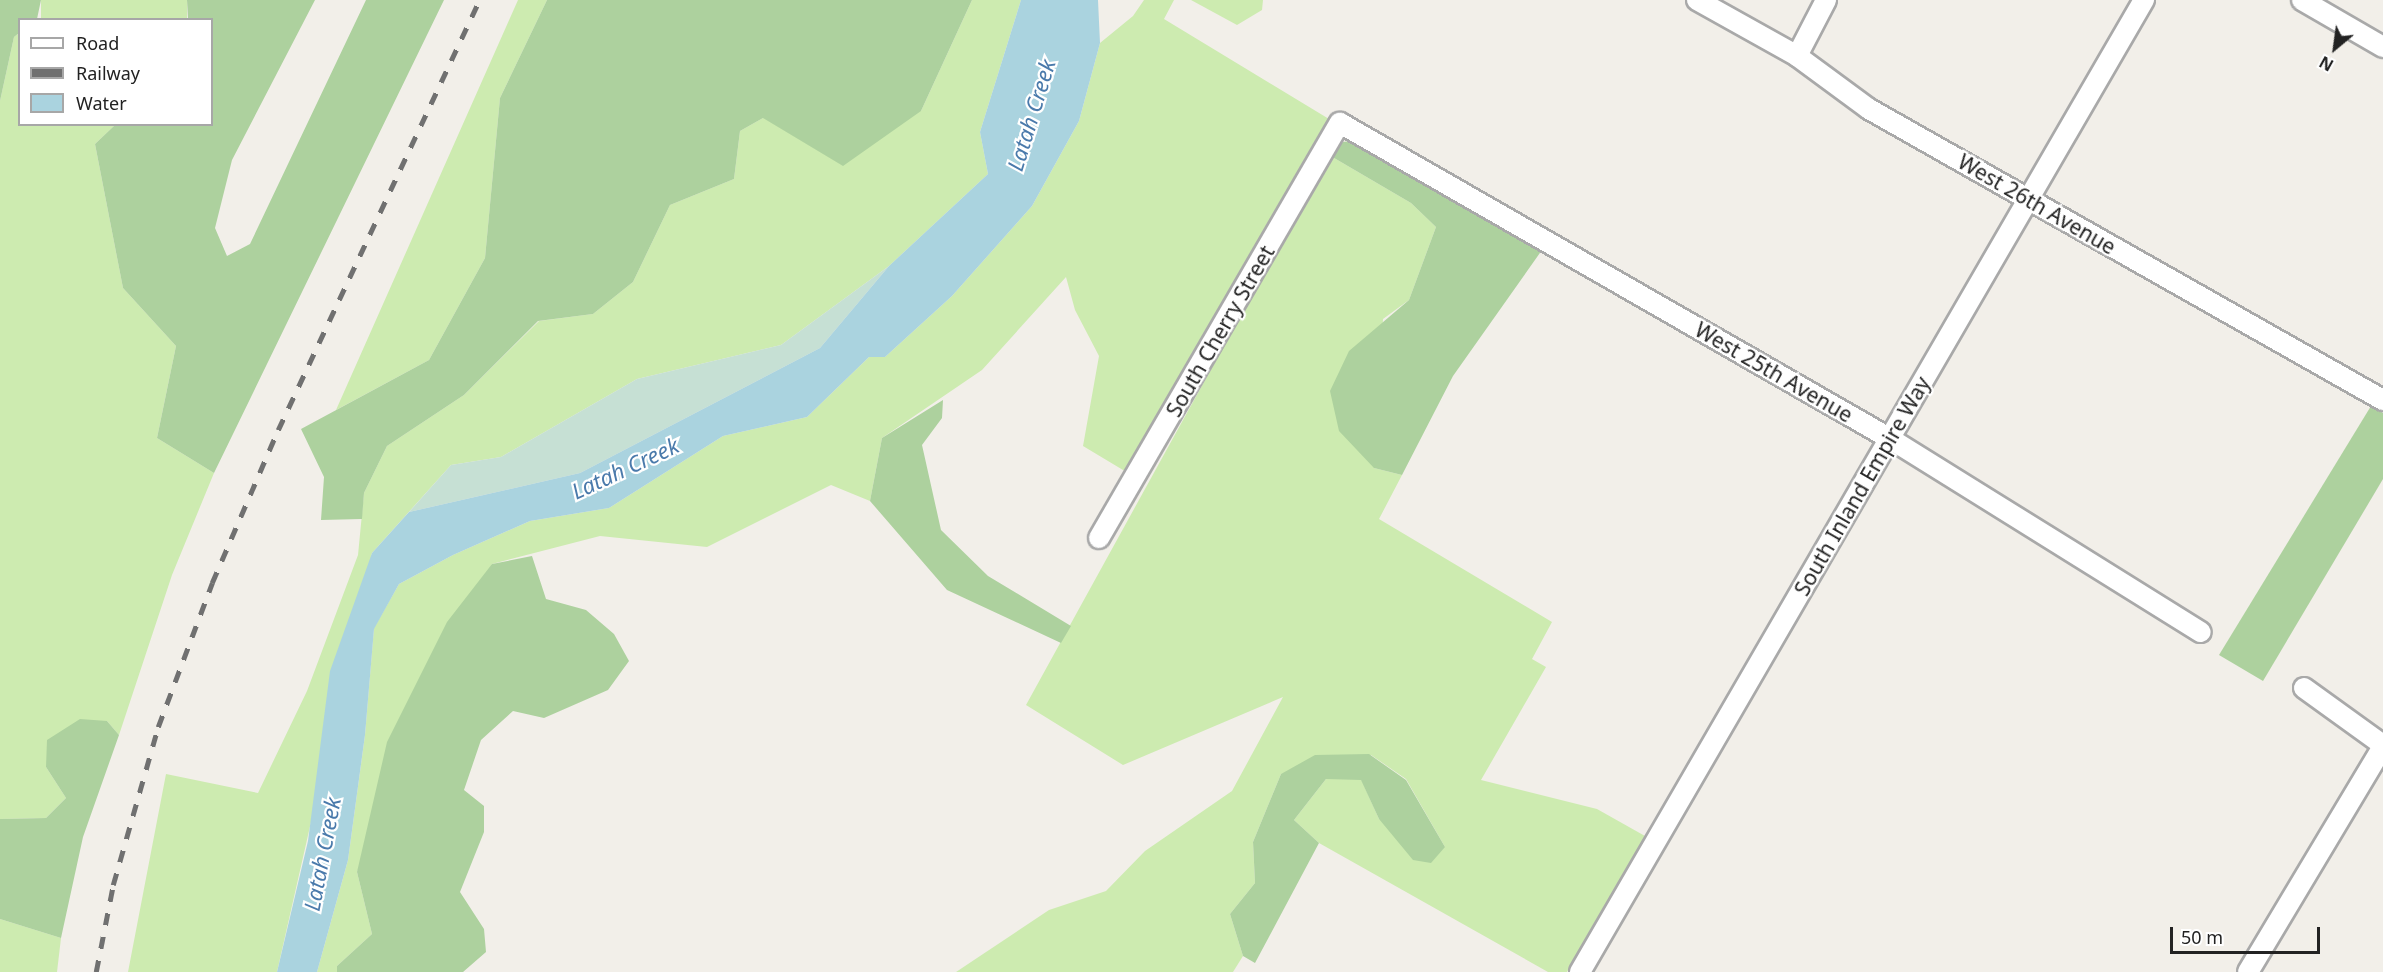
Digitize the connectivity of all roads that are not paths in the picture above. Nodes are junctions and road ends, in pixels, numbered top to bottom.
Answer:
1 (1697, 0) edge
2 (1826, 0) edge
3 (2144, 0) edge
4 (2301, 0) edge
5 (2383, 48) edge
6 (1797, 56) junction
7 (1340, 123) joint
8 (2028, 199) junction
9 (2383, 400) edge
10 (1889, 438) junction
11 (1099, 538) dead end
12 (2201, 632) dead end
13 (2304, 688) dead end
14 (2383, 745) edge
15 (1580, 972) edge
16 (2248, 972) edge

1 - 6 street, West 26th Avenue
2 - 6 street
3 - 8 street, South Inland Empire Way
4 - 5 street
6 - 8 street, West 26th Avenue
7 - 10 street, West 25th Avenue
7 - 11 street, South Cherry Street
8 - 9 street, West 26th Avenue
8 - 10 street, South Inland Empire Way
10 - 12 street, West 25th Avenue
10 - 15 street, South Inland Empire Way
13 - 14 street
14 - 16 street

